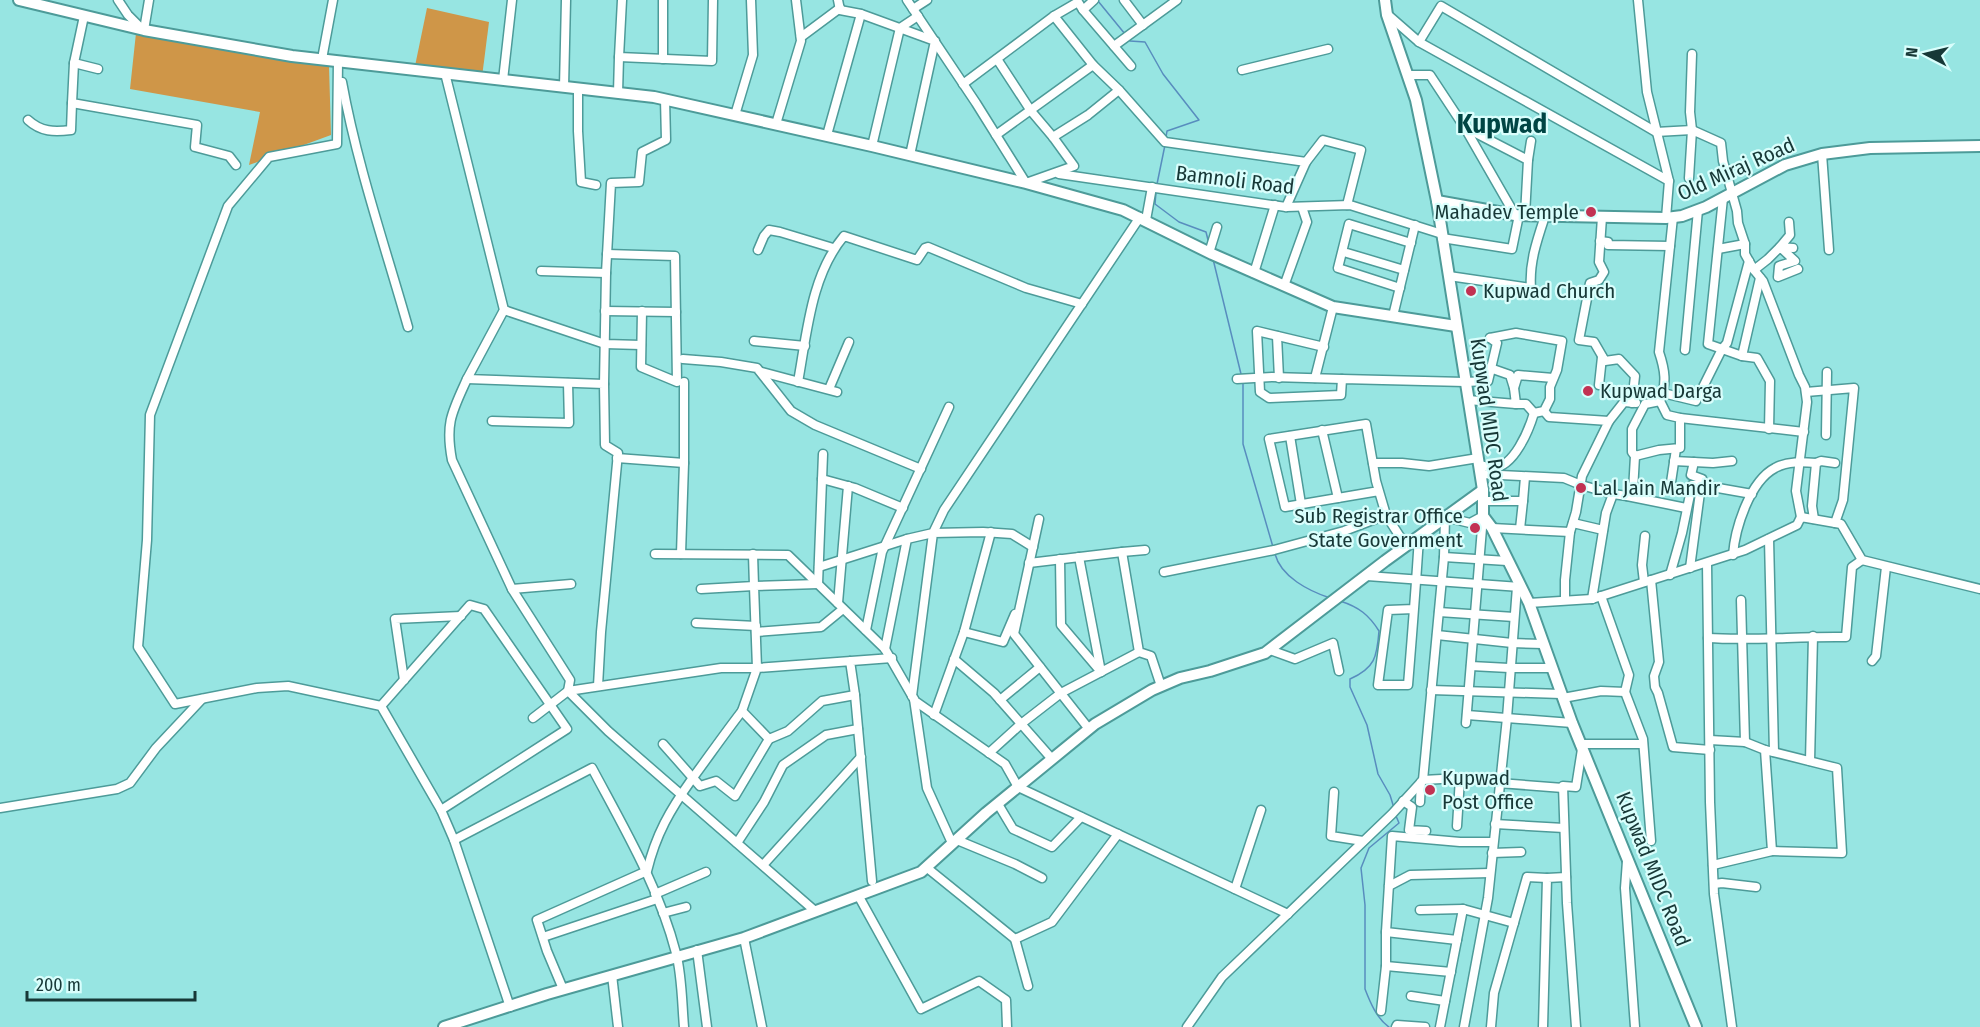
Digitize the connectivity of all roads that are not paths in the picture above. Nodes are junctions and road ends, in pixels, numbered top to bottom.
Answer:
1 (19, 0) edge
2 (118, 0) edge
3 (149, 0) edge
4 (333, 0) edge
5 (512, 0) edge
6 (566, 0) edge
7 (622, 0) edge
8 (663, 0) edge
9 (713, 0) edge
10 (751, 0) edge
11 (796, 0) edge
12 (907, 0) edge
13 (927, 0) edge
14 (1094, 0) edge
15 (1124, 0) edge
16 (1381, 0) edge
17 (1385, 0) edge
18 (1638, 0) edge
19 (1174, 1) edge
20 (839, 4) edge
21 (1083, 10) junction
22 (915, 12) junction
23 (861, 14) junction
24 (1387, 15) junction
25 (84, 16) junction
26 (1054, 16) junction
27 (1143, 25) junction
28 (900, 28) junction
29 (144, 30) junction
30 (801, 37) junction
31 (935, 41) junction
32 (1419, 42) junction
33 (1114, 46) junction
34 (1328, 49) dead end
35 (1692, 54) dead end
36 (619, 57) junction
37 (322, 59) junction
38 (663, 59) junction
39 (998, 59) junction
40 (338, 61) junction
41 (74, 63) junction
42 (1093, 65) junction
43 (1131, 66) dead end
44 (98, 69) dead end
45 (1242, 70) dead end
46 (445, 73) junction
47 (1408, 75) junction
48 (503, 80) junction
49 (963, 84) junction
50 (564, 87) junction
51 (578, 88) junction
52 (1119, 90) junction
53 (618, 93) junction
54 (666, 99) junction
55 (72, 103) junction
56 (1030, 111) junction
57 (735, 115) junction
58 (28, 120) dead end
59 (777, 124) junction
60 (1465, 128) junction
61 (1692, 130) junction
62 (1656, 132) junction
63 (827, 135) junction
64 (996, 135) junction
65 (1053, 136) junction
66 (1531, 141) dead end
67 (872, 146) junction
68 (1980, 146) edge
69 (1822, 154) junction
70 (910, 155) junction
71 (1528, 160) junction
72 (1306, 162) junction
73 (236, 165) dead end
74 (1056, 173) junction
75 (1689, 178) dead end
76 (1669, 181) junction
77 (1026, 183) junction
78 (596, 184) dead end
79 (1152, 187) junction
80 (1526, 194) junction
81 (1727, 195) junction
82 (1437, 201) junction
83 (1347, 205) junction
84 (1275, 206) junction
85 (1286, 207) junction
86 (1302, 207) junction
87 (1698, 210) junction
88 (1518, 214) junction
89 (1545, 216) junction
90 (1602, 217) junction
91 (1669, 217) junction
92 (1143, 218) junction
93 (1790, 222) dead end
94 (1415, 225) junction
95 (1217, 227) dead end
96 (1442, 236) junction
97 (1600, 241) junction
98 (1411, 243) junction
99 (1745, 243) junction
100 (1670, 246) junction
101 (1780, 247) junction
102 (833, 248) junction
103 (1792, 248) dead end
104 (1718, 249) junction
105 (758, 250) dead end
106 (1829, 250) dead end
107 (1209, 253) junction
108 (1347, 253) dead end
109 (607, 254) junction
110 (1749, 261) junction
111 (1779, 266) junction
112 (1798, 269) dead end
113 (1404, 270) junction
114 (541, 271) dead end
115 (606, 273) junction
116 (1254, 273) junction
117 (1757, 274) junction
118 (1449, 276) junction
119 (1284, 286) junction
120 (1400, 288) junction
121 (1083, 304) junction
122 (1333, 307) junction
123 (504, 310) junction
124 (605, 311) junction
125 (642, 311) junction
126 (676, 312) junction
127 (1393, 316) junction
128 (1456, 326) junction
129 (408, 327) dead end
130 (1277, 336) junction
131 (754, 340) dead end
132 (1579, 340) junction
133 (1562, 341) junction
134 (849, 342) dead end
135 (605, 344) junction
136 (641, 345) junction
137 (805, 346) junction
138 (1324, 347) junction
139 (1722, 349) junction
140 (1685, 350) dead end
141 (1742, 356) junction
142 (1602, 357) junction
143 (683, 359) dead end
144 (1490, 368) junction
145 (761, 372) junction
146 (1827, 372) dead end
147 (1260, 378) junction
148 (1279, 378) junction
149 (1315, 378) junction
150 (1553, 378) junction
151 (1237, 379) dead end
152 (1342, 379) junction
153 (467, 380) junction
154 (684, 382) dead end
155 (798, 382) junction
156 (1466, 382) junction
157 (568, 383) junction
158 (604, 384) junction
159 (1599, 385) dead end
160 (1514, 388) junction
161 (1827, 389) junction
162 (1806, 392) junction
163 (1661, 397) junction
164 (1468, 400) junction
165 (1632, 403) junction
166 (1516, 404) junction
167 (1645, 404) junction
168 (949, 407) dead end
169 (1544, 411) junction
170 (1534, 412) junction
171 (1680, 418) junction
172 (492, 421) dead end
173 (1610, 421) junction
174 (1769, 429) junction
175 (1322, 430) junction
176 (1804, 432) junction
177 (1826, 435) dead end
178 (1290, 436) junction
179 (1676, 449) junction
180 (823, 454) dead end
181 (1635, 456) junction
182 (617, 458) junction
183 (1674, 461) junction
184 (1732, 461) dead end
185 (1800, 461) junction
186 (1694, 462) junction
187 (684, 463) junction
188 (1373, 463) junction
189 (1816, 463) junction
190 (1835, 463) dead end
191 (1479, 466) junction
192 (921, 469) junction
193 (1525, 477) junction
194 (822, 479) junction
195 (1581, 485) junction
196 (1701, 485) junction
197 (848, 486) junction
198 (1670, 489) dead end
199 (1379, 491) junction
200 (1613, 494) junction
201 (1752, 494) junction
202 (1483, 496) junction
203 (1627, 496) junction
204 (1338, 498) junction
205 (1522, 501) junction
206 (1301, 504) junction
207 (1686, 507) junction
208 (903, 508) junction
209 (1386, 515) junction
210 (1483, 516) junction
211 (1445, 518) junction
212 (1802, 518) junction
213 (1039, 519) dead end
214 (1814, 519) junction
215 (1573, 523) junction
216 (1835, 523) junction
217 (1492, 528) junction
218 (1520, 529) junction
219 (1603, 530) junction
220 (991, 532) junction
221 (1570, 532) junction
222 (933, 533) junction
223 (1645, 536) dead end
224 (1419, 537) junction
225 (907, 539) junction
226 (1769, 539) junction
227 (885, 546) junction
228 (1406, 546) junction
229 (1033, 547) junction
230 (1145, 550) dead end
231 (1122, 552) junction
232 (655, 554) dead end
233 (681, 554) junction
234 (753, 554) junction
235 (1732, 555) junction
236 (1079, 557) junction
237 (1444, 557) junction
238 (843, 559) junction
239 (1060, 559) junction
240 (1862, 560) junction
241 (1479, 561) junction
242 (1507, 561) junction
243 (1029, 563) junction
244 (1707, 563) junction
245 (819, 567) junction
246 (1886, 567) junction
247 (1690, 568) junction
248 (1164, 572) dead end
249 (1670, 574) junction
250 (1366, 576) junction
251 (1417, 580) junction
252 (1647, 581) junction
253 (1442, 582) junction
254 (571, 584) dead end
255 (818, 584) junction
256 (1477, 585) junction
257 (754, 586) junction
258 (1519, 587) junction
259 (512, 589) junction
260 (701, 589) dead end
261 (1980, 589) edge
262 (1023, 596) junction
263 (1596, 597) junction
264 (1565, 599) junction
265 (1741, 600) dead end
266 (1529, 603) junction
267 (840, 606) junction
268 (1414, 609) junction
269 (1439, 612) junction
270 (1475, 614) junction
271 (461, 616) junction
272 (1514, 617) junction
273 (696, 623) dead end
274 (756, 629) junction
275 (866, 630) junction
276 (964, 632) junction
277 (1437, 635) junction
278 (1814, 636) junction
279 (1708, 638) junction
280 (1473, 639) junction
281 (1772, 639) junction
282 (1742, 641) junction
283 (1512, 643) junction
284 (1543, 645) junction
285 (885, 649) junction
286 (1270, 650) junction
287 (1139, 652) junction
288 (891, 658) junction
289 (954, 659) junction
290 (850, 661) junction
291 (1872, 661) dead end
292 (1471, 666) junction
293 (1040, 667) junction
294 (757, 668) junction
295 (1509, 668) junction
296 (1552, 668) junction
297 (1339, 671) dead end
298 (1101, 672) junction
299 (404, 680) junction
300 (598, 686) junction
301 (1161, 687) junction
302 (1431, 690) junction
303 (568, 691) junction
304 (1469, 691) junction
305 (1508, 692) junction
306 (1625, 692) junction
307 (1061, 693) junction
308 (855, 695) junction
309 (1562, 696) junction
310 (913, 698) junction
311 (202, 699) junction
312 (1000, 700) junction
313 (550, 705) junction
314 (381, 706) junction
315 (742, 711) junction
316 (934, 715) junction
317 (533, 718) dead end
318 (1507, 718) junction
319 (1572, 723) junction
320 (1021, 724) junction
321 (858, 729) junction
322 (1089, 729) junction
323 (769, 739) junction
324 (1745, 742) junction
325 (663, 744) dead end
326 (1643, 744) junction
327 (1710, 745) junction
328 (1581, 746) junction
329 (1770, 751) junction
330 (989, 753) junction
331 (861, 757) junction
332 (1052, 759) junction
333 (1810, 761) junction
334 (693, 778) junction
335 (1422, 781) junction
336 (1499, 783) junction
337 (1018, 787) junction
338 (1563, 788) junction
339 (1334, 792) dead end
340 (681, 795) junction
341 (1403, 801) junction
342 (1419, 802) dead end
343 (998, 804) junction
344 (0, 808) edge
345 (441, 810) junction
346 (1261, 810) dead end
347 (1082, 817) junction
348 (1495, 824) junction
349 (1457, 826) dead end
350 (1564, 828) junction
351 (1426, 831) dead end
352 (1118, 834) junction
353 (454, 840) junction
354 (1363, 841) junction
355 (1652, 841) dead end
356 (954, 842) junction
357 (1493, 842) junction
358 (737, 843) junction
359 (1772, 851) junction
360 (1521, 852) dead end
361 (1492, 853) junction
362 (1628, 857) junction
363 (1713, 865) junction
364 (763, 866) junction
365 (926, 867) junction
366 (647, 871) junction
367 (706, 872) dead end
368 (1490, 873) junction
369 (1566, 877) junction
370 (1042, 878) dead end
371 (1547, 878) junction
372 (872, 881) dead end
373 (1714, 884) junction
374 (1389, 886) junction
375 (1756, 887) dead end
376 (1235, 889) junction
377 (858, 895) junction
378 (656, 896) junction
379 (686, 907) dead end
380 (1463, 909) junction
381 (1420, 910) dead end
382 (815, 911) junction
383 (663, 913) junction
384 (1288, 914) junction
385 (1484, 916) junction
386 (1514, 923) junction
387 (1386, 932) junction
388 (543, 937) junction
389 (744, 938) junction
390 (1015, 939) junction
391 (1457, 940) junction
392 (697, 950) junction
393 (677, 955) junction
394 (1386, 966) junction
395 (1451, 972) junction
396 (612, 975) junction
397 (1028, 986) dead end
398 (563, 989) junction
399 (1411, 996) dead end
400 (1445, 1001) junction
401 (510, 1007) junction
402 (1381, 1011) dead end
403 (444, 1027) edge
404 (618, 1027) edge
405 (684, 1027) edge
406 (707, 1027) edge
407 (762, 1027) edge
408 (1007, 1027) edge
409 (1187, 1027) edge
410 (1396, 1027) edge
411 (1425, 1027) edge
412 (1440, 1027) edge
413 (1464, 1027) edge
414 (1491, 1027) edge
415 (1543, 1027) edge
416 (1576, 1027) edge
417 (1635, 1027) edge
418 (1696, 1027) edge
419 (1732, 1027) edge

1 - 25 main road
2 - 29 street
3 - 29 street
4 - 37 street
5 - 48 street
6 - 50 street
7 - 36 street
8 - 38 street
9 - 38 street
10 - 57 street
11 - 30 street
12 - 22 street
13 - 22 street
14 - 21 street
15 - 27 street
16 - 24 street
17 - 24 main road, Kupwad MIDC Road
18 - 62 street
19 - 27 street
20 - 23 street
20 - 30 street
21 - 26 street
21 - 33 street
22 - 28 street
22 - 31 street
23 - 28 street
23 - 63 street
24 - 32 street
24 - 47 main road, Kupwad MIDC Road
25 - 29 main road
25 - 41 street
26 - 39 street
26 - 42 street
27 - 33 street
28 - 31 street
28 - 67 street
29 - 37 main road
30 - 59 street
31 - 49 street
31 - 70 street
32 - 62 street
32 - 76 street
33 - 43 street
34 - 45 street
35 - 61 street
36 - 38 street
36 - 53 street
37 - 40 main road
39 - 49 street
39 - 56 street
40 - 46 main road
40 - 129 street
40 - 311 street
41 - 44 street
41 - 55 street
42 - 52 street
42 - 56 street
46 - 48 main road
46 - 123 street
47 - 60 street
47 - 82 main road, Kupwad MIDC Road
48 - 50 main road
49 - 64 street
50 - 51 main road
51 - 53 main road
51 - 78 street
52 - 65 street
52 - 72 street
53 - 54 main road
54 - 57 main road
54 - 109 street
55 - 58 street
55 - 73 street
56 - 64 street
56 - 65 street
57 - 59 main road
59 - 63 main road
60 - 71 street
60 - 88 street
61 - 62 street
61 - 75 street
61 - 81 street
62 - 76 street
63 - 67 main road
64 - 77 street
65 - 74 street
66 - 71 street
67 - 70 main road
68 - 69 main road, Old Miraj Road
69 - 81 main road, Old Miraj Road
69 - 106 street
70 - 77 main road
71 - 80 street
72 - 83 street
72 - 85 street
74 - 77 street
74 - 79 street, Bamnoli Road
76 - 91 street
77 - 92 main road
79 - 84 street, Bamnoli Road
79 - 92 street
80 - 88 street
80 - 88 street
81 - 87 main road, Old Miraj Road
81 - 99 street
81 - 104 street
82 - 88 main road, Old Miraj Road
82 - 96 main road, Kupwad MIDC Road
83 - 86 street, Bamnoli Road
83 - 94 street, Bamnoli Road
84 - 85 street, Bamnoli Road
84 - 116 street
85 - 86 street, Bamnoli Road
86 - 119 street
87 - 91 main road, Old Miraj Road
87 - 140 street
88 - 89 main road, Old Miraj Road
88 - 96 street, Bamnoli Road
89 - 90 main road, Old Miraj Road
89 - 118 street
90 - 91 main road, Old Miraj Road
90 - 97 street
91 - 100 street
92 - 107 main road
92 - 121 street
93 - 101 street
94 - 96 street, Bamnoli Road
94 - 98 street
95 - 107 street
96 - 118 main road, Kupwad MIDC Road
97 - 100 street
97 - 132 street
98 - 113 street
98 - 120 street
99 - 104 street
99 - 110 street
100 - 163 street
101 - 103 street
101 - 111 street
101 - 111 street
101 - 117 street
102 - 105 street
102 - 121 street
102 - 137 street
104 - 139 street
107 - 116 main road
108 - 113 street
109 - 115 street
109 - 126 street
110 - 117 street
110 - 139 street
111 - 112 street
113 - 120 street
114 - 115 street
115 - 124 street
116 - 119 main road
117 - 141 street
117 - 162 street
118 - 128 main road, Kupwad MIDC Road
119 - 122 main road
120 - 127 street
121 - 222 street
122 - 127 main road
122 - 138 street
123 - 135 street
123 - 153 street
124 - 125 street
124 - 135 street
125 - 126 street
125 - 136 street
126 - 136 street
127 - 128 main road
128 - 156 main road, Kupwad MIDC Road
130 - 138 street
130 - 147 street
130 - 148 street
131 - 137 street
132 - 133 street
132 - 142 street
133 - 144 street
133 - 150 street
134 - 155 street
135 - 136 street
135 - 158 street
137 - 155 street
138 - 149 street
139 - 141 street
139 - 163 street
141 - 174 street
142 - 159 street
142 - 165 street
143 - 145 street
144 - 156 street
144 - 160 street
145 - 155 street
145 - 192 street
146 - 161 street
147 - 148 street
147 - 151 street
147 - 152 street
148 - 149 street
149 - 152 street
150 - 160 street
150 - 169 street
152 - 156 street
153 - 157 street
153 - 259 street
154 - 187 street
156 - 164 main road, Kupwad MIDC Road
157 - 158 street
157 - 172 street
158 - 182 street
160 - 166 street
161 - 162 street
161 - 177 street
161 - 216 street
162 - 176 street
163 - 167 street
163 - 171 street
164 - 166 street
164 - 191 main road, Kupwad MIDC Road
165 - 167 street
165 - 173 street
166 - 170 street
167 - 181 street
168 - 192 street
169 - 170 street
169 - 173 street
170 - 191 street
171 - 174 street
171 - 179 street
173 - 195 street
174 - 176 street
175 - 178 street
175 - 188 street
175 - 204 street
176 - 185 street
178 - 206 street
178 - 206 street
179 - 181 street
179 - 183 street
180 - 194 street
181 - 203 street
182 - 187 street
182 - 300 street
183 - 186 street
183 - 198 street
184 - 186 street
185 - 189 street
185 - 201 street
185 - 212 street
186 - 196 street
187 - 233 street
188 - 191 street
188 - 199 street
189 - 190 street
189 - 214 street
191 - 193 street
191 - 202 main road, Kupwad MIDC Road
192 - 208 street
193 - 195 street
193 - 205 street
194 - 197 street
194 - 245 street
195 - 200 street
195 - 215 street
196 - 201 street
196 - 207 street
196 - 247 street
197 - 208 street
197 - 238 street
199 - 204 street
199 - 209 street
200 - 203 street
200 - 219 street
201 - 235 street
202 - 205 street
202 - 210 main road, Kupwad MIDC Road
202 - 211 main road
203 - 207 street
204 - 206 street
205 - 218 street
207 - 249 street
208 - 227 street
209 - 228 street
209 - 248 street
210 - 211 street
210 - 217 main road, Kupwad MIDC Road
210 - 241 street
211 - 224 main road
211 - 237 street
212 - 214 street
212 - 226 street
213 - 229 street
214 - 216 street
215 - 219 street
215 - 221 street
216 - 240 street
217 - 218 street
217 - 242 main road, Kupwad MIDC Road
218 - 221 street
219 - 263 street
220 - 222 street
220 - 229 street
220 - 276 street
221 - 264 street
222 - 225 street
222 - 310 street
223 - 252 street
224 - 228 main road
224 - 251 street
225 - 227 street
225 - 285 street
226 - 235 street
226 - 281 street
227 - 238 street
227 - 275 street
228 - 250 main road
229 - 243 street
230 - 231 street
231 - 236 street
231 - 287 street
232 - 233 street
233 - 234 street
234 - 255 street
234 - 257 street
235 - 244 street
236 - 239 street
236 - 298 street
237 - 241 street
237 - 253 street
238 - 245 street
238 - 267 street
239 - 243 street
239 - 298 street
240 - 246 street
240 - 278 street
241 - 242 street
241 - 256 street
242 - 258 main road, Kupwad MIDC Road
243 - 262 street
244 - 247 street
244 - 279 street
245 - 255 street
246 - 261 street
246 - 291 street
247 - 249 street
249 - 252 street
250 - 251 street
250 - 286 main road
251 - 253 street
251 - 268 street
252 - 263 street
252 - 327 street
253 - 256 street
253 - 269 street
254 - 259 street
255 - 257 street
255 - 267 street
256 - 258 street
256 - 270 street
257 - 260 street
257 - 274 street
258 - 266 main road, Kupwad MIDC Road
258 - 272 street
259 - 303 street
262 - 276 street
262 - 293 street
263 - 264 street
263 - 306 street
264 - 266 street
265 - 282 street
266 - 284 main road, Kupwad MIDC Road
267 - 274 street
267 - 275 street
268 - 268 street
269 - 270 street
269 - 277 street
270 - 272 street
270 - 280 street
271 - 299 street
271 - 299 street
271 - 313 street
272 - 283 street
273 - 274 street
274 - 294 street
275 - 285 street
276 - 289 street
277 - 280 street
277 - 302 street
278 - 281 street
278 - 333 street
279 - 282 street
279 - 327 street
280 - 283 street
280 - 292 street
281 - 282 street
281 - 329 street
282 - 324 street
283 - 284 street
283 - 295 street
284 - 296 main road, Kupwad MIDC Road
285 - 288 street
286 - 297 street
286 - 301 main road
287 - 298 street
287 - 301 street
288 - 290 street
288 - 310 street
289 - 312 street
289 - 316 street
290 - 294 street
290 - 308 street
292 - 295 street
292 - 304 street
293 - 307 street
293 - 312 street
294 - 300 street
294 - 315 street
295 - 296 street
295 - 305 street
296 - 309 main road, Kupwad MIDC Road
298 - 307 street
299 - 314 street
300 - 303 street
301 - 322 main road
302 - 304 street
302 - 335 street
303 - 313 street
303 - 340 street
304 - 305 street
304 - 318 street
305 - 309 street
305 - 318 street
306 - 309 street
306 - 326 street
307 - 320 street
307 - 322 street
308 - 321 street
308 - 323 street
309 - 319 main road, Kupwad MIDC Road
310 - 316 street
310 - 356 street
311 - 314 street
311 - 344 street
312 - 320 street
313 - 317 street
313 - 345 street
314 - 345 street
315 - 323 street
315 - 334 street
316 - 330 street
318 - 319 street
318 - 336 street
319 - 328 main road, Kupwad MIDC Road
320 - 330 street
320 - 332 street
321 - 331 street
321 - 358 street
322 - 332 main road
323 - 334 street
324 - 327 street
324 - 329 street
325 - 334 street
326 - 328 street
326 - 355 street
327 - 363 street
328 - 338 street
328 - 362 main road, Kupwad MIDC Road
329 - 333 street
329 - 359 street
330 - 337 street
331 - 364 street
331 - 372 street
332 - 337 main road
333 - 359 street
334 - 340 street
335 - 341 street
335 - 342 street
335 - 349 street
336 - 338 street
336 - 348 street
337 - 343 main road
337 - 347 street
338 - 350 street
339 - 354 street
340 - 358 street
340 - 366 street
341 - 351 street
341 - 354 street
343 - 347 street
343 - 356 main road
345 - 353 street
346 - 376 street
347 - 352 street
348 - 350 street
348 - 357 street
350 - 369 street
352 - 376 street
352 - 390 street
353 - 366 street
353 - 401 street
354 - 384 street
356 - 365 main road
356 - 370 street
357 - 361 street
357 - 374 street
358 - 364 street
359 - 363 street
360 - 361 street
361 - 368 street
362 - 417 street
362 - 418 main road, Kupwad MIDC Road
363 - 373 street
364 - 382 street
365 - 377 main road
365 - 390 street
366 - 378 street
366 - 388 street
367 - 378 street
368 - 374 street
368 - 385 street
369 - 371 street
369 - 416 street
371 - 386 street
371 - 415 street
373 - 375 street
373 - 419 street
374 - 387 street
376 - 384 street
377 - 382 main road
377 - 408 street
378 - 383 street
378 - 388 street
379 - 383 street
380 - 381 street
380 - 385 street
380 - 391 street
382 - 389 main road
383 - 393 street
384 - 409 street
385 - 386 street
385 - 413 street
386 - 414 street
387 - 391 street
387 - 394 street
388 - 398 street
389 - 392 main road
389 - 407 street
390 - 397 street
391 - 395 street
392 - 393 main road
392 - 406 street
393 - 396 main road
393 - 405 street
394 - 395 street
394 - 402 street
395 - 400 street
396 - 398 main road
396 - 404 street
398 - 401 main road
399 - 400 street
400 - 412 street
401 - 403 main road
410 - 411 street

